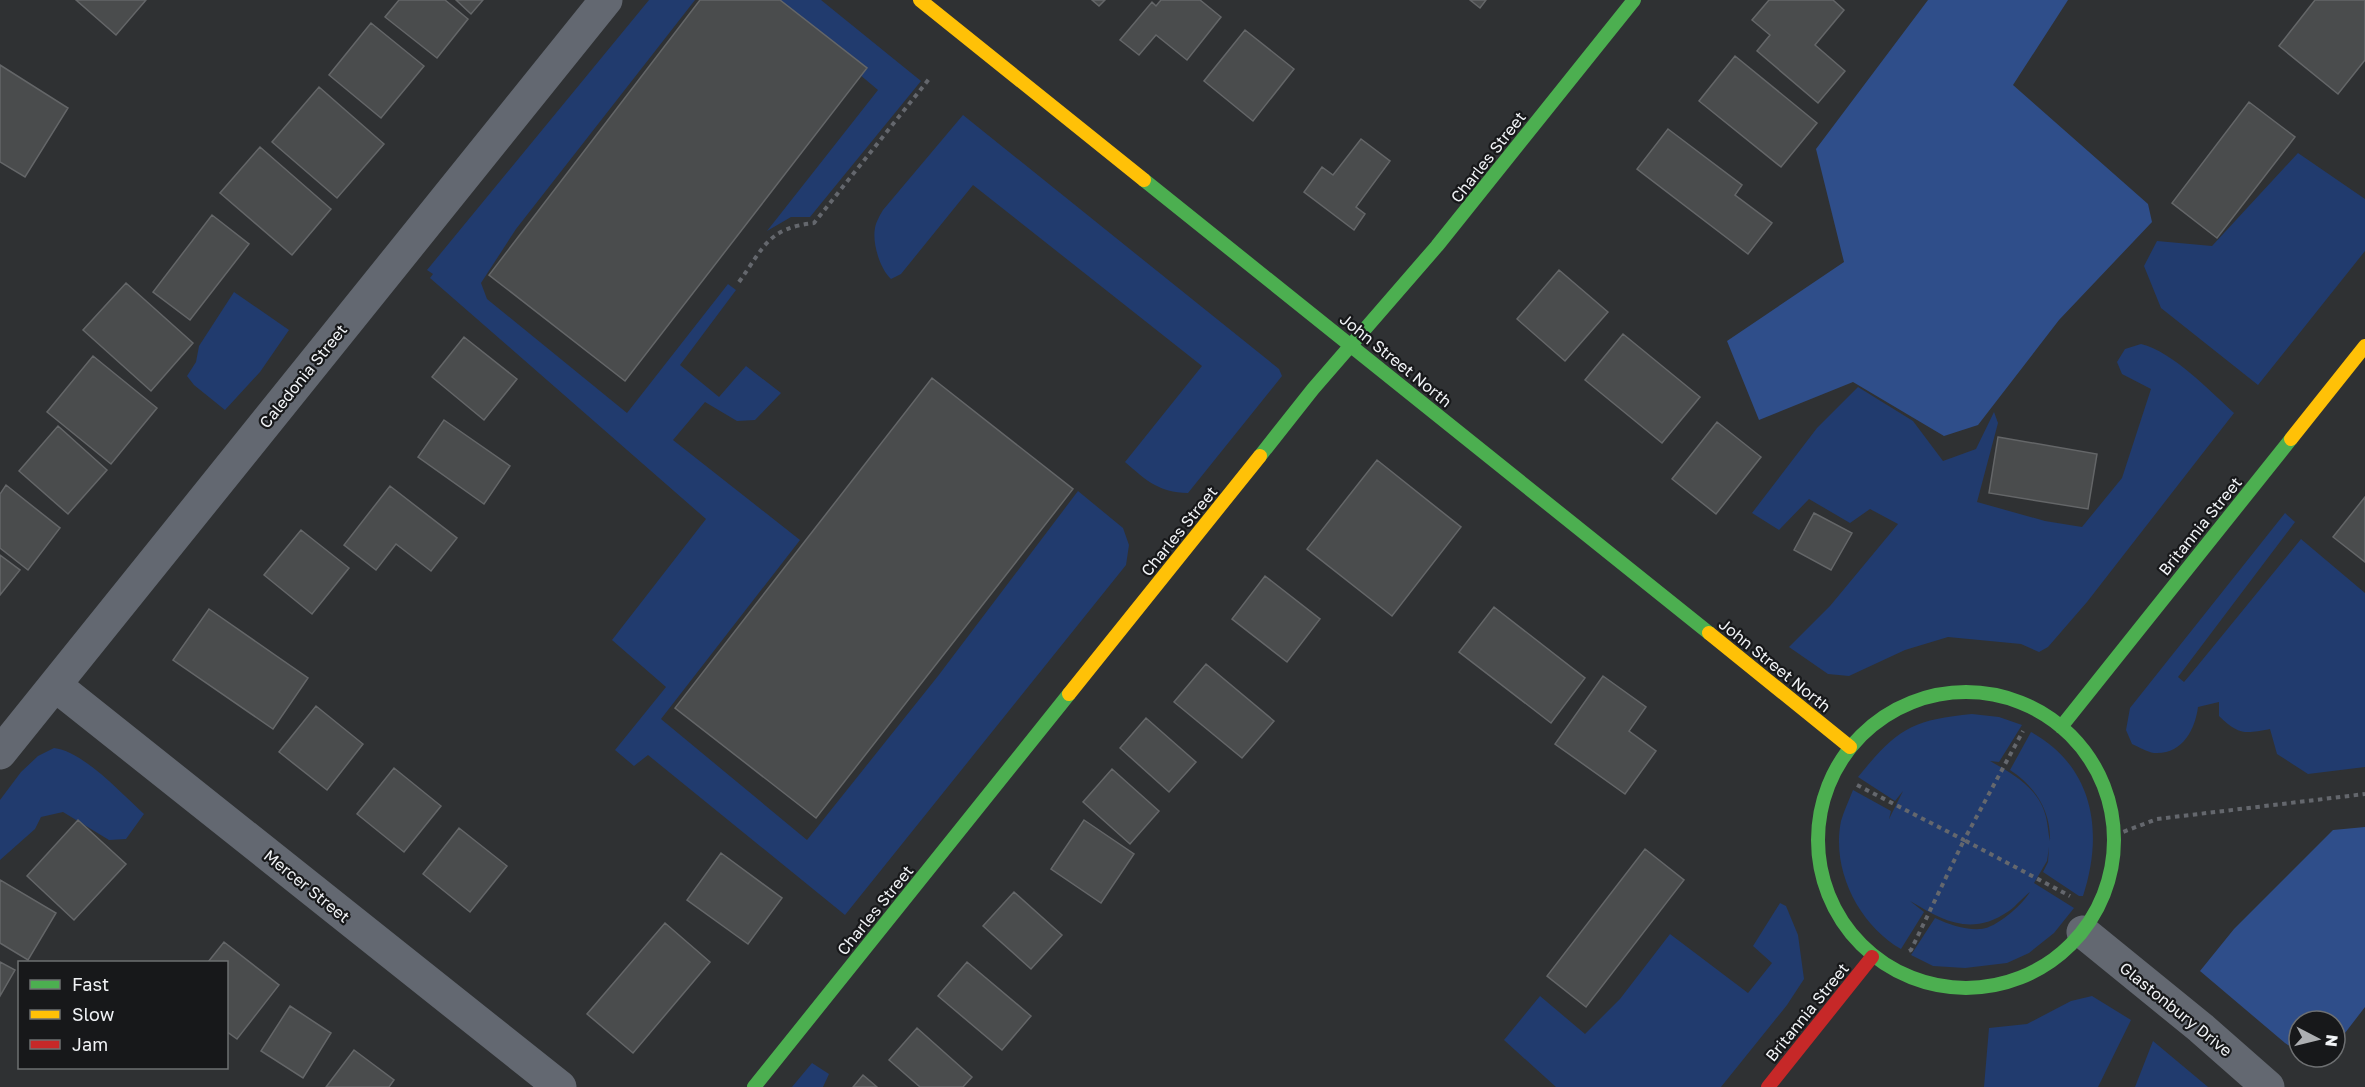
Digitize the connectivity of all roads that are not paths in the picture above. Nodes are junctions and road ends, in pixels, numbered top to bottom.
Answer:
1 (606, 0) edge
2 (920, 0) edge
3 (1634, 0) edge
4 (2365, 346) edge
5 (1352, 347) junction
6 (55, 685) junction
7 (2061, 727) junction
8 (1850, 747) junction
9 (0, 753) edge
10 (2090, 922) junction
11 (1872, 957) junction
12 (560, 1087) edge
13 (754, 1087) edge
14 (1768, 1087) edge
15 (2268, 1087) edge

1 - 6 street, Caledonia Street
2 - 5 street, John Street North
3 - 5 street, Charles Street
4 - 7 street, Britannia Street
5 - 8 street, John Street North
5 - 13 street, Charles Street
6 - 9 street, Caledonia Street
6 - 12 street, Mercer Street
7 - 8 street
7 - 10 street
8 - 11 street
10 - 11 street
10 - 15 street, Glastonbury Drive
11 - 14 street, Britannia Street

